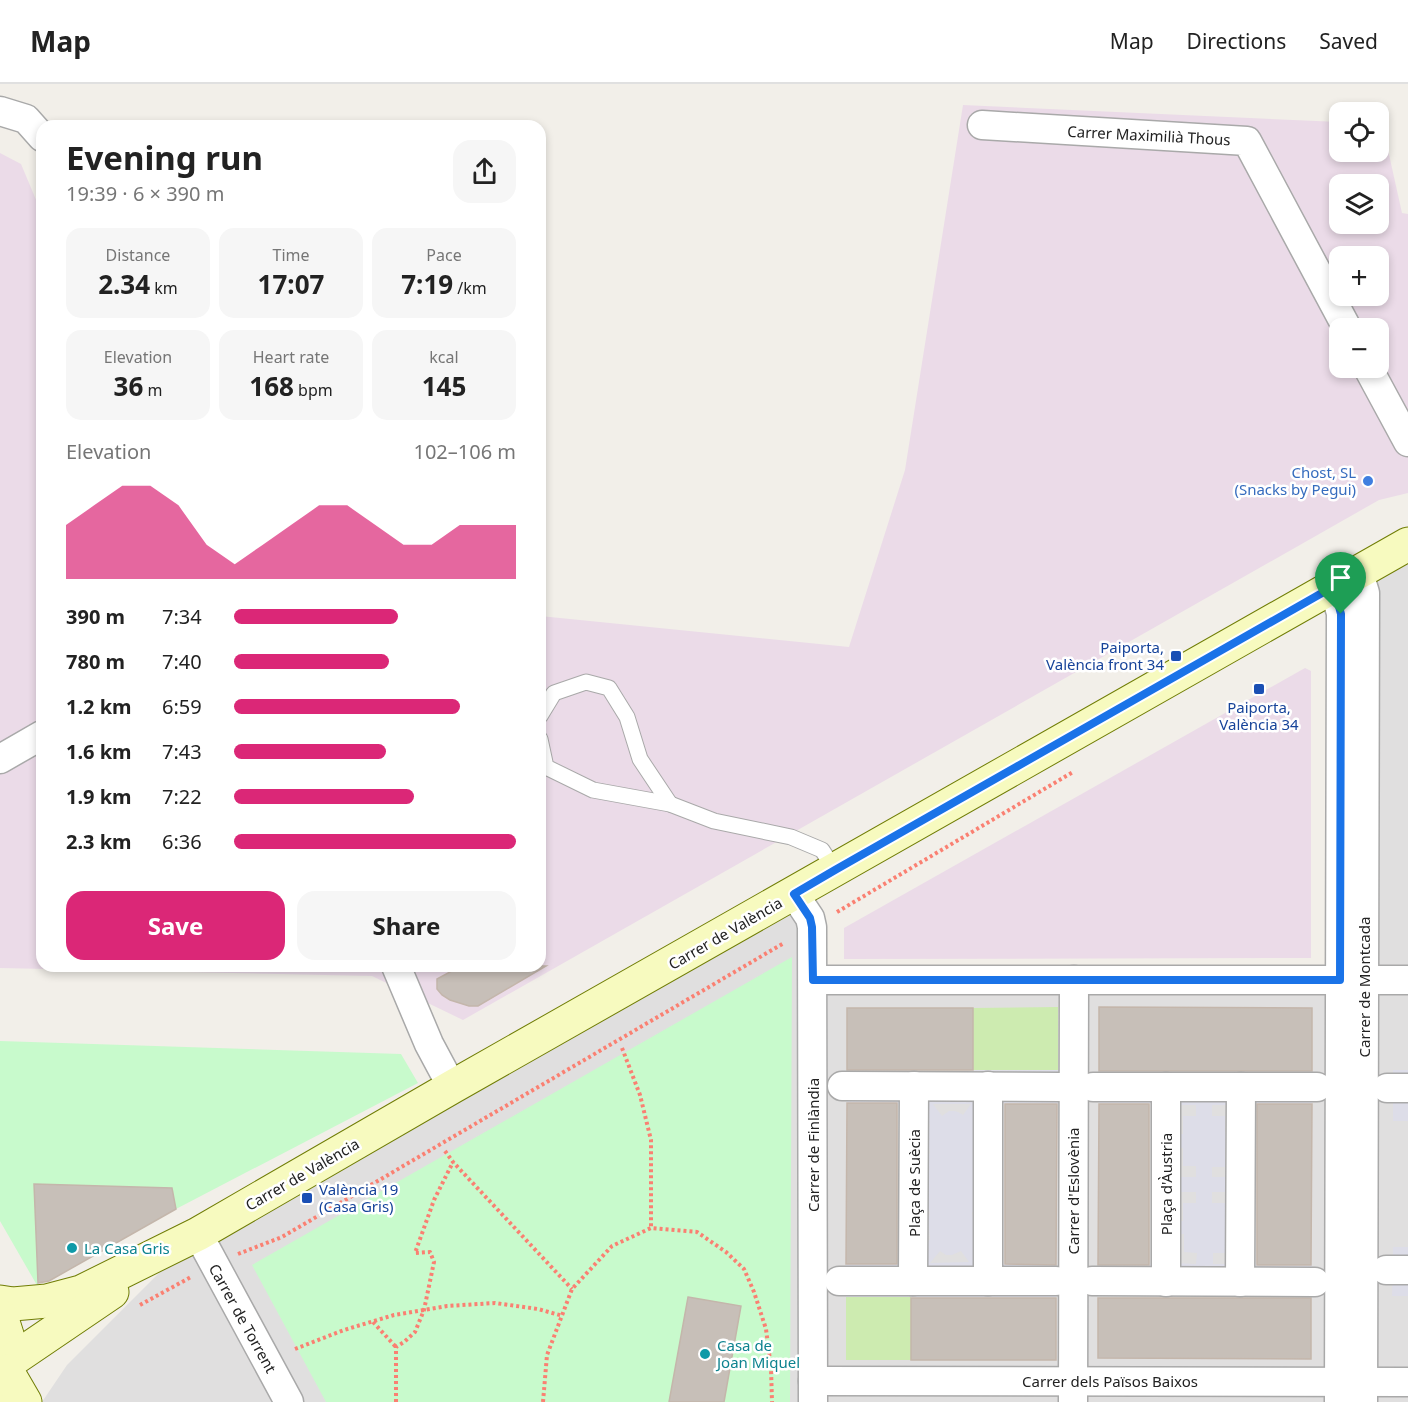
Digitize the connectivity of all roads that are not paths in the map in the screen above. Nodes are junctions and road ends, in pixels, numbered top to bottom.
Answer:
1 (0, 111) edge
2 (982, 125) dead end
3 (36, 130) edge
4 (1342, 318) edge
5 (1373, 378) edge
6 (1408, 442) edge
7 (1408, 544) edge
8 (1343, 581) junction
9 (546, 706) edge
10 (36, 738) edge
11 (0, 759) edge
12 (546, 767) edge
13 (670, 804) junction
14 (835, 870) junction
15 (794, 894) junction
16 (399, 972) edge
17 (813, 980) junction
18 (1074, 980) junction
19 (1352, 980) junction
20 (1408, 980) edge
21 (842, 1086) dead end
22 (914, 1086) junction
23 (988, 1086) junction
24 (452, 1087) junction
25 (1061, 1087) dead end
26 (1093, 1087) dead end
27 (1166, 1087) junction
28 (1241, 1087) junction
29 (1317, 1087) dead end
30 (198, 1234) junction
31 (839, 1281) dead end
32 (913, 1281) junction
33 (988, 1281) junction
34 (1056, 1281) dead end
35 (1092, 1281) dead end
36 (1166, 1282) junction
37 (1240, 1282) junction
38 (1316, 1282) dead end
39 (0, 1302) edge
40 (0, 1316) edge
41 (6, 1374) edge
42 (1408, 1382) edge
43 (813, 1392) edge
44 (1072, 1392) edge
45 (1351, 1392) edge
46 (25, 1402) edge
47 (289, 1402) edge

1 - 3 street
2 - 4 street, Carrer Maximilià Thous
5 - 6 street
7 - 8 street, Carrer de València
8 - 14 street, Carrer de València
8 - 19 street, Carrer de Montcada
9 - 13 lane
10 - 11 street
12 - 13 lane
13 - 14 lane
14 - 15 street, Carrer de València
15 - 17 street, Carrer de Finlàndia
15 - 24 street, Carrer de València
16 - 24 street
17 - 18 street
17 - 43 street, Carrer de Finlàndia
18 - 19 street
18 - 44 street, Carrer d'Eslovènia
19 - 20 street
19 - 45 street, Carrer de Montcada
21 - 22 street
22 - 23 street
22 - 32 street, Plaça de Suècia
23 - 25 street
23 - 33 street
24 - 30 street, Carrer de València
26 - 27 street
27 - 28 street
27 - 36 street, Plaça d'Àustria
28 - 29 street
28 - 37 street
30 - 39 street, Carrer de València
30 - 41 street, Carrer de València
30 - 47 street, Carrer de Torrent
31 - 32 street
32 - 33 street
33 - 34 street
35 - 36 street
36 - 37 street
37 - 38 street
40 - 41 street
41 - 46 street
42 - 45 street, Carrer dels Països Baixos
43 - 44 street, Carrer dels Països Baixos
44 - 45 street, Carrer dels Països Baixos

